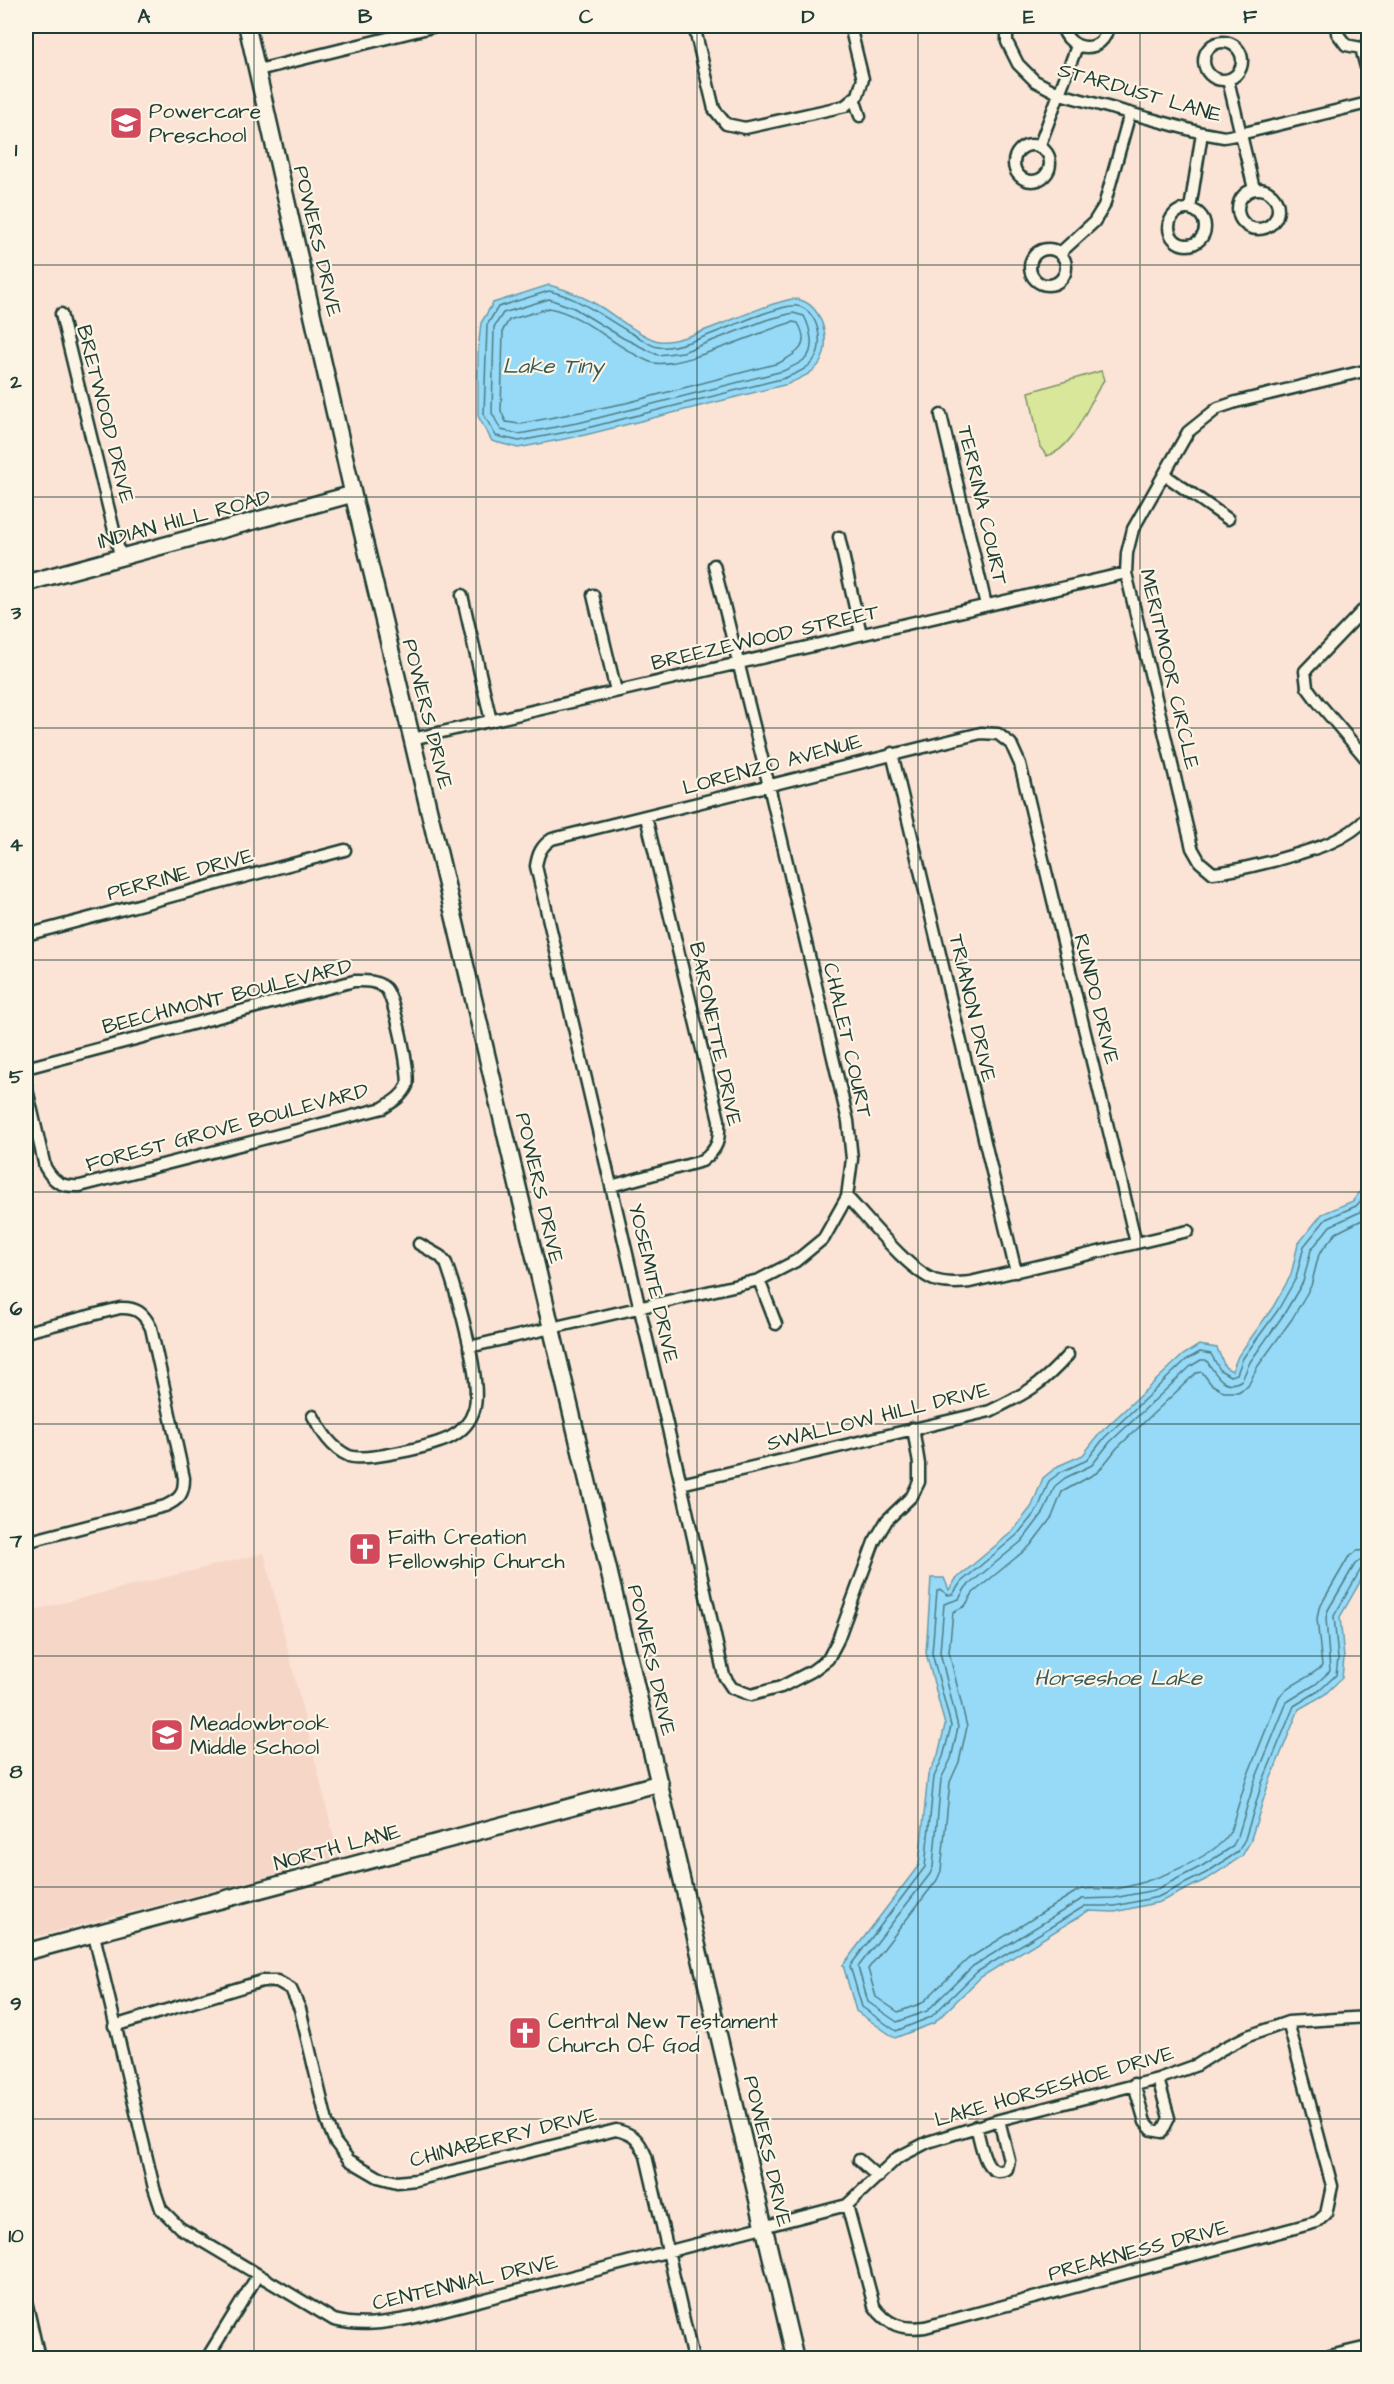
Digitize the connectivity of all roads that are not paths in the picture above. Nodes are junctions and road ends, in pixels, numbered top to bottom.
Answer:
1 (247, 26) edge
2 (436, 26) edge
3 (694, 26) edge
4 (850, 26) edge
5 (1007, 26) edge
6 (1062, 26) edge
7 (1108, 26) edge
8 (1337, 26) edge
9 (1077, 46) junction
10 (1365, 46) edge
11 (258, 70) junction
12 (1368, 75) edge
13 (1228, 80) dead end
14 (1060, 94) junction
15 (854, 98) junction
16 (1368, 103) edge
17 (1130, 113) junction
18 (860, 116) dead end
19 (1202, 133) junction
20 (1240, 134) junction
21 (1039, 147) dead end
22 (1254, 189) dead end
23 (1190, 209) dead end
24 (1060, 253) dead end
25 (61, 314) dead end
26 (1368, 370) edge
27 (941, 415) dead end
28 (1165, 475) junction
29 (353, 494) junction
30 (1228, 519) dead end
31 (839, 537) dead end
32 (121, 559) junction
33 (714, 565) dead end
34 (1126, 573) junction
35 (26, 584) edge
36 (462, 595) dead end
37 (593, 595) dead end
38 (986, 605) junction
39 (1368, 605) edge
40 (861, 634) junction
41 (739, 663) junction
42 (616, 692) junction
43 (491, 721) junction
44 (412, 739) junction
45 (892, 753) junction
46 (1368, 761) edge
47 (1020, 764) joint
48 (769, 786) junction
49 (646, 817) junction
50 (1368, 817) edge
51 (345, 850) dead end
52 (536, 866) joint
53 (26, 935) edge
54 (400, 1038) joint
55 (26, 1068) edge
56 (26, 1085) edge
57 (611, 1186) junction
58 (847, 1197) junction
59 (1188, 1231) dead end
60 (1136, 1243) junction
61 (419, 1244) dead end
62 (1016, 1272) junction
63 (759, 1280) junction
64 (640, 1309) junction
65 (776, 1324) dead end
66 (551, 1329) junction
67 (26, 1332) edge
68 (469, 1347) junction
69 (1068, 1355) dead end
70 (313, 1416) dead end
71 (913, 1428) junction
72 (681, 1484) junction
73 (26, 1542) edge
74 (660, 1783) junction
75 (94, 1935) junction
76 (26, 1952) edge
77 (1368, 2017) edge
78 (1288, 2022) junction
79 (114, 2026) junction
80 (1158, 2079) junction
81 (1134, 2084) junction
82 (999, 2120) junction
83 (976, 2126) junction
84 (860, 2160) dead end
85 (878, 2177) junction
86 (848, 2205) junction
87 (764, 2226) junction
88 (668, 2252) junction
89 (258, 2276) junction
90 (26, 2301) edge
91 (1366, 2347) edge
92 (39, 2358) edge
93 (207, 2358) edge
94 (691, 2358) edge
95 (795, 2358) edge
96 (1321, 2358) edge

1 - 11 street, POWERS DRIVE
2 - 11 street
3 - 15 street
4 - 15 street
5 - 14 street, STARDUST LANE
6 - 9 street
7 - 9 street
8 - 10 street
9 - 14 street
10 - 12 street
11 - 29 street, POWERS DRIVE
13 - 20 street
14 - 17 street, STARDUST LANE
14 - 21 street
15 - 18 street
16 - 20 street, STARDUST LANE
17 - 19 street, STARDUST LANE
17 - 24 street
19 - 20 street, STARDUST LANE
19 - 23 street
20 - 22 street
25 - 32 street, BRETWOOD DRIVE
26 - 28 street, MERITMOOR CIRCLE
27 - 38 street, TERRINA COURT
28 - 30 street
28 - 34 street, MERITMOOR CIRCLE
29 - 32 street, INDIAN HILL ROAD
29 - 44 street, POWERS DRIVE
31 - 40 street
32 - 35 street, INDIAN HILL ROAD
33 - 41 street, CHALET COURT
34 - 38 street, BREEZEWOOD STREET
34 - 50 street, MERITMOOR CIRCLE
36 - 43 street
37 - 42 street
38 - 40 street, BREEZEWOOD STREET
39 - 46 street
40 - 41 street, BREEZEWOOD STREET
41 - 42 street, BREEZEWOOD STREET
41 - 48 street, CHALET COURT
42 - 43 street, BREEZEWOOD STREET
43 - 44 street, BREEZEWOOD STREET
44 - 66 street, POWERS DRIVE
45 - 47 street, LORENZO AVENUE
45 - 48 street, LORENZO AVENUE
45 - 62 street, TRIANON DRIVE
47 - 60 street, RUNDO DRIVE
48 - 49 street, LORENZO AVENUE
48 - 58 street, CHALET COURT
49 - 52 street, LORENZO AVENUE
49 - 57 street, BARONETTE DRIVE
51 - 53 street, PERRINE DRIVE
52 - 57 street, YOSEMITE DRIVE
54 - 55 street, BEECHMONT BOULEVARD
54 - 56 street, FOREST GROVE BOULEVARD
57 - 64 street, YOSEMITE DRIVE
58 - 62 street
58 - 63 street, CHALET COURT
59 - 60 street
60 - 62 street
61 - 68 street
63 - 64 street, CHALET COURT
63 - 65 street
64 - 66 street, CHALET COURT
64 - 72 street, YOSEMITE DRIVE
66 - 68 street, CHALET COURT
66 - 74 street, POWERS DRIVE
67 - 73 street
68 - 70 street
69 - 71 street, SWALLOW HILL DRIVE
71 - 72 street, SWALLOW HILL DRIVE
71 - 72 street, YOSEMITE DRIVE
74 - 75 street, NORTH LANE
74 - 87 street, POWERS DRIVE
75 - 76 street, NORTH LANE
75 - 79 street, CENTENNIAL DRIVE
77 - 78 street, LAKE HORSESHOE DRIVE
78 - 80 street, LAKE HORSESHOE DRIVE
78 - 86 street, PREAKNESS DRIVE
79 - 88 street, CHINABERRY DRIVE
79 - 89 street, CENTENNIAL DRIVE
80 - 81 street, LAKE HORSESHOE DRIVE
80 - 81 street
81 - 82 street, LAKE HORSESHOE DRIVE
82 - 83 street, LAKE HORSESHOE DRIVE
82 - 83 street
83 - 85 street, LAKE HORSESHOE DRIVE
84 - 85 street
85 - 86 street, LAKE HORSESHOE DRIVE
86 - 87 street, LAKE HORSESHOE DRIVE
87 - 88 street, CENTENNIAL DRIVE
87 - 95 street, POWERS DRIVE
88 - 89 street, CENTENNIAL DRIVE
88 - 94 street
89 - 93 street
90 - 92 street
91 - 96 street

